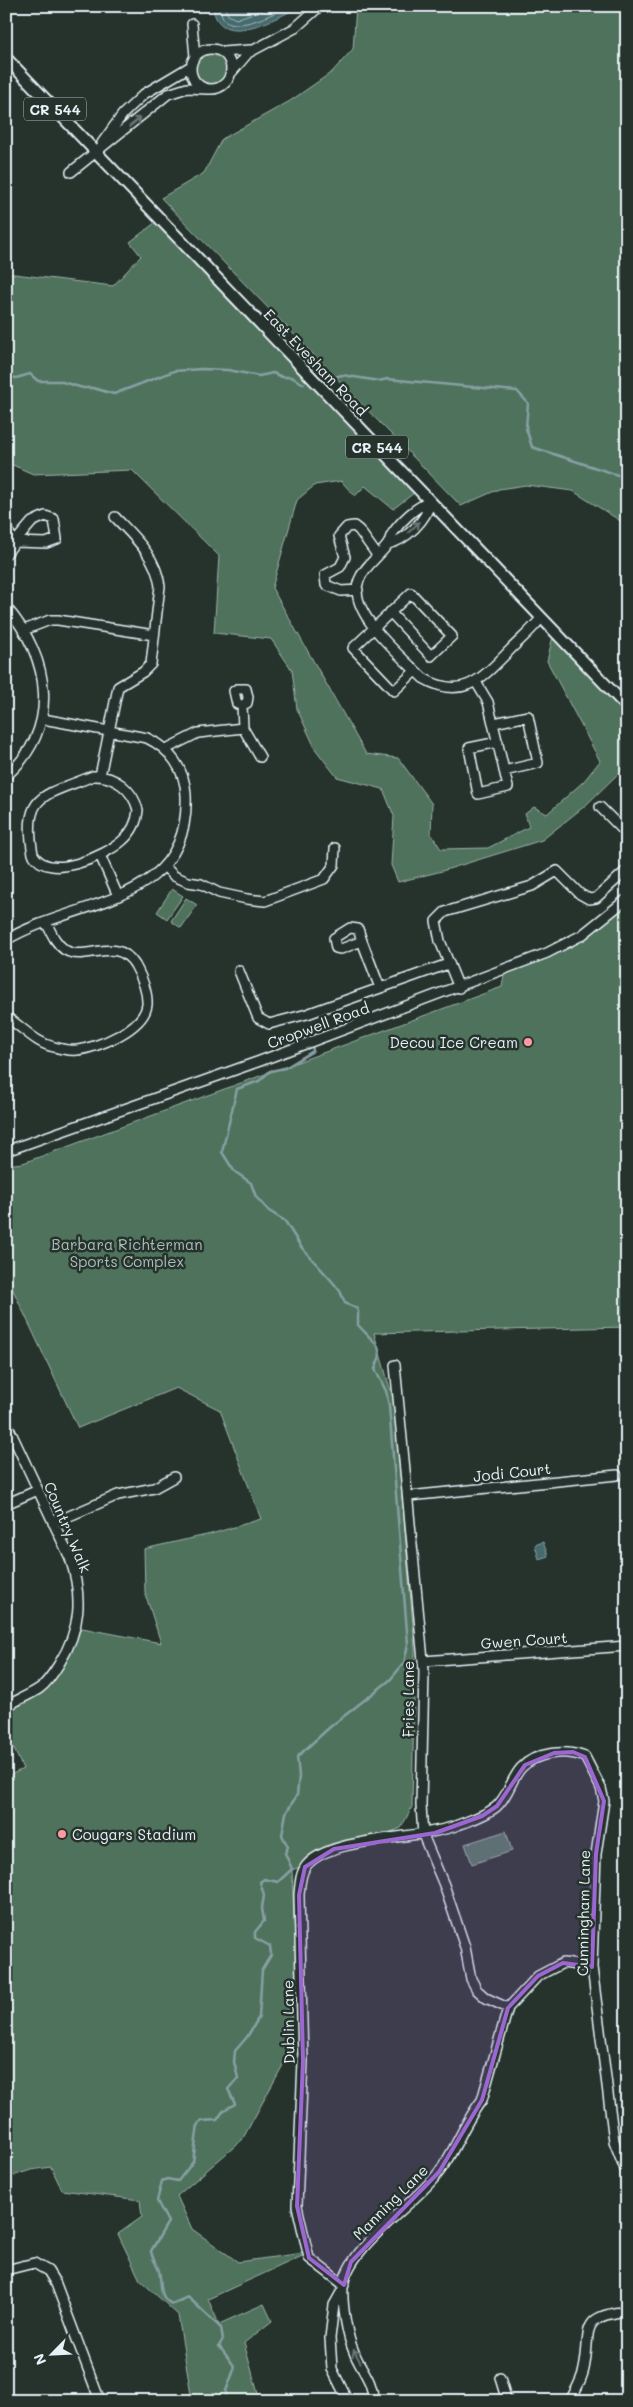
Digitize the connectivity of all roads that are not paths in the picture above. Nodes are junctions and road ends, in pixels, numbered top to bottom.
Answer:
1 (320, 6) edge
2 (192, 24) dead end
3 (255, 48) junction
4 (222, 52) junction
5 (6, 58) edge
6 (193, 62) junction
7 (232, 73) junction
8 (207, 89) junction
9 (96, 151) junction
10 (71, 172) dead end
11 (430, 502) junction
12 (115, 517) dead end
13 (6, 529) edge
14 (15, 542) junction
15 (6, 554) edge
16 (377, 555) junction
17 (358, 590) junction
18 (6, 607) edge
19 (390, 612) junction
20 (541, 618) junction
21 (374, 627) junction
22 (24, 630) junction
23 (154, 635) junction
24 (415, 671) junction
25 (476, 682) junction
26 (242, 704) dead end
27 (627, 707) edge
28 (43, 719) junction
29 (494, 723) junction
30 (243, 728) junction
31 (109, 731) junction
32 (498, 742) junction
33 (166, 749) junction
34 (260, 757) dead end
35 (504, 771) junction
36 (6, 776) edge
37 (100, 776) junction
38 (600, 807) dead end
39 (627, 834) edge
40 (335, 848) dead end
41 (100, 854) junction
42 (165, 867) junction
43 (627, 870) edge
44 (118, 896) junction
45 (627, 898) edge
46 (46, 922) junction
47 (6, 940) edge
48 (362, 941) dead end
49 (448, 964) junction
50 (239, 971) dead end
51 (380, 988) junction
52 (459, 988) junction
53 (6, 1017) edge
54 (6, 1151) edge
55 (395, 1365) dead end
56 (6, 1422) edge
57 (617, 1475) dead end
58 (174, 1477) dead end
59 (38, 1490) junction
60 (409, 1496) junction
61 (6, 1504) edge
62 (53, 1523) junction
63 (627, 1646) edge
64 (423, 1661) junction
65 (6, 1706) edge
66 (424, 1835) junction
67 (592, 1967) junction
68 (508, 2008) junction
69 (627, 2174) edge
70 (6, 2270) edge
71 (343, 2287) junction
72 (627, 2310) edge
73 (500, 2378) dead end
74 (100, 2401) edge
75 (348, 2401) edge
76 (373, 2401) edge
77 (507, 2401) edge
78 (570, 2401) edge

1 - 3 street
2 - 6 street
3 - 4 street
3 - 7 street
4 - 6 street
4 - 7 street
5 - 9 main road, East Evesham Road / CR 544
6 - 8 street
6 - 9 street
7 - 8 street
9 -> 8 street
9 - 10 street
9 - 11 main road, East Evesham Road / CR 544
11 - 16 street
11 - 20 main road, East Evesham Road / CR 544
12 - 23 street
13 - 14 street
14 - 14 street
14 - 15 street
16 - 17 street
16 - 17 street
17 - 21 street
18 - 22 street
19 - 19 street
19 - 21 street
20 - 25 street
20 - 27 main road, East Evesham Road / CR 544
21 - 24 street
21 - 24 street
22 - 23 street
22 - 28 street
23 - 31 street
24 - 25 street
25 - 29 street
26 - 30 street
28 - 31 street
28 - 36 street
29 - 32 street
29 - 35 street
30 - 33 street
30 - 34 street
31 - 33 street
31 - 37 street
32 - 35 street
32 - 35 street
33 - 42 street
37 - 41 street
37 - 41 street
38 - 39 street
40 - 42 street
41 - 44 street
42 - 44 street
43 - 49 street
44 - 46 street
45 - 52 street, Cropwell Road
46 - 47 street
46 - 53 street
48 - 51 street
49 - 51 street
49 - 52 street
50 - 51 street
52 - 54 street, Cropwell Road
55 - 60 street, Fries Lane
56 - 59 street, Country Walk
57 - 60 street, Jodi Court
58 - 62 street
59 - 61 street
59 - 62 street, Country Walk
60 - 64 street, Fries Lane
62 - 65 street, Country Walk
63 - 64 street, Gwen Court
64 - 66 street, Fries Lane
66 - 67 street, Cunningham Lane
66 - 68 street, Fries Lane
66 - 71 street, Dublin Lane
67 - 68 street, Manning Lane
67 - 69 street, Cunningham Lane
68 - 71 street, Manning Lane
70 - 74 street
71 - 75 street, Manning Lane
76 -> 71 street, Manning Lane
72 - 78 street
73 - 77 street

